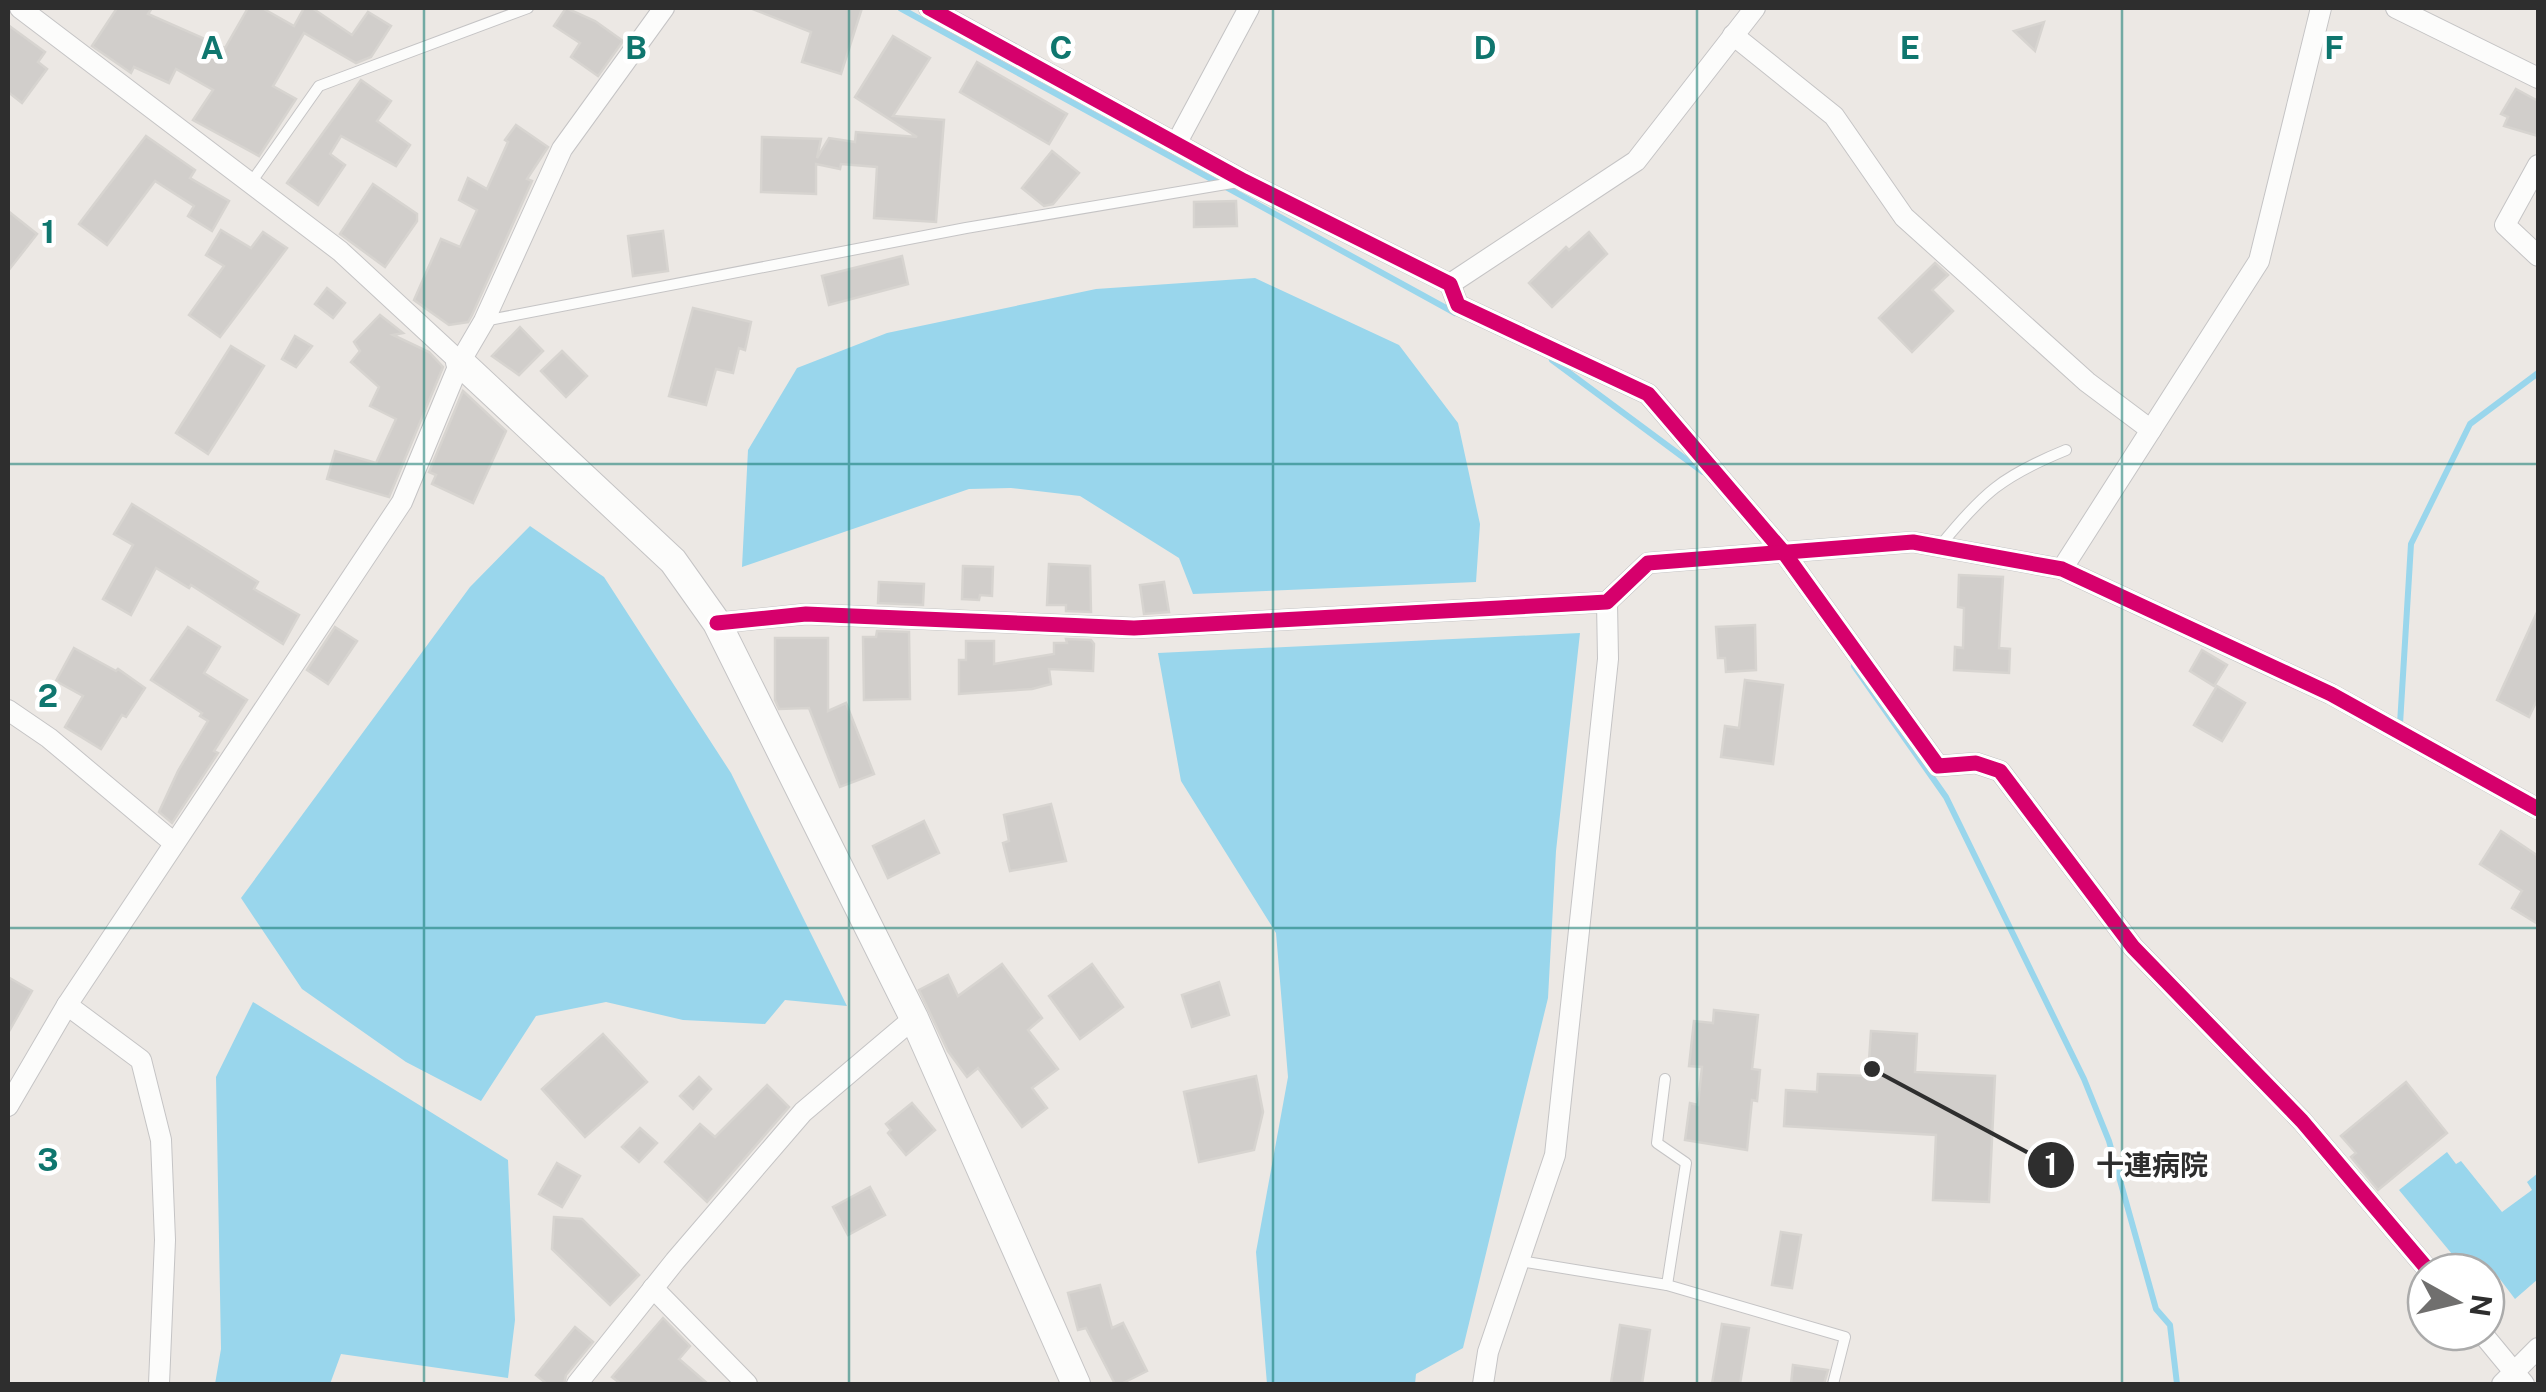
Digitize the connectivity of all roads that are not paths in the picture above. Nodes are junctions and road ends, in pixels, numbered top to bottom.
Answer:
1 (20, 8) edge
2 (528, 8) edge
3 (664, 8) edge
4 (929, 8) edge
5 (1249, 8) edge
6 (1754, 8) edge
7 (2321, 8) edge
8 (2396, 8) edge
9 (1732, 35) junction
10 (2538, 78) edge
11 (1176, 144) junction
12 (2538, 165) edge
13 (1244, 182) junction
14 (250, 184) junction
15 (2538, 256) edge
16 (1450, 284) junction
17 (484, 321) junction
18 (460, 362) junction
19 (2151, 430) junction
20 (2066, 450) dead end
21 (1940, 546) junction
22 (1785, 554) junction
23 (2062, 569) junction
24 (1607, 602) junction
25 (717, 623) junction
26 (8, 710) edge
27 (2538, 810) edge
28 (174, 842) junction
29 (67, 1005) junction
30 (914, 1018) junction
31 (1665, 1079) dead end
32 (8, 1106) edge
33 (2413, 1252) edge
34 (1519, 1261) junction
35 (1667, 1285) junction
36 (653, 1288) junction
37 (2538, 1348) edge
38 (2494, 1352) edge
39 (2514, 1381) edge
40 (158, 1384) edge
41 (577, 1384) edge
42 (746, 1384) edge
43 (1076, 1384) edge
44 (1483, 1384) edge
45 (1833, 1384) edge

1 - 14 street
2 - 14 lane
3 - 17 street
4 - 11 street
5 - 11 street
6 - 9 street
7 - 19 street
8 - 10 street
9 - 16 street
9 - 19 street
11 - 13 street
12 - 15 street
13 - 16 street
13 - 17 lane
14 - 18 street
16 - 22 street
17 - 18 street
18 - 25 street
18 - 28 street
19 - 23 street
20 - 21 lane
21 - 22 street
21 - 23 street
22 - 24 street
22 - 33 street
23 - 27 street
24 - 25 street
24 - 34 street
25 - 30 street
26 - 28 street
28 - 29 street
29 - 32 street
29 - 40 street
30 - 36 street
30 - 43 street
31 - 35 lane
34 - 35 lane
34 - 44 street
35 - 45 lane
36 - 41 street
36 - 42 street
37 - 39 street
38 - 39 street

